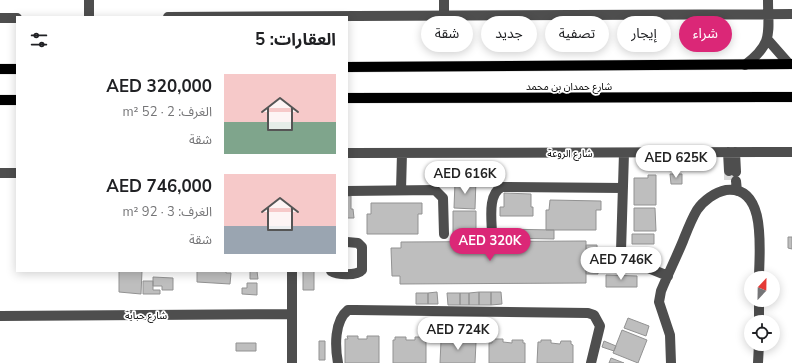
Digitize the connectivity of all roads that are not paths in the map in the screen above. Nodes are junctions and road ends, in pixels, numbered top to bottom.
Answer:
1 (89, 0) edge
2 (444, 0) edge
3 (768, 0) edge
4 (768, 14) junction
5 (792, 14) edge
6 (444, 15) junction
7 (89, 16) edge
8 (306, 16) edge
9 (0, 18) edge
10 (16, 18) edge
11 (768, 40) junction
12 (791, 64) edge
13 (744, 65) junction
14 (348, 67) edge
15 (0, 69) edge
16 (16, 69) edge
17 (792, 97) edge
18 (348, 98) edge
19 (0, 100) edge
20 (16, 100) edge
21 (732, 152) junction
22 (792, 152) edge
23 (348, 153) edge
24 (402, 153) junction
25 (624, 153) junction
26 (0, 173) edge
27 (16, 173) edge
28 (733, 181) junction
29 (623, 188) junction
30 (348, 190) edge
31 (401, 190) junction
32 (444, 234) dead end
33 (492, 235) dead end
34 (348, 242) edge
35 (759, 271) edge
36 (292, 272) edge
37 (333, 272) edge
38 (668, 276) junction
39 (292, 314) junction
40 (0, 316) edge
41 (758, 351) edge
42 (292, 363) edge
43 (338, 363) edge
44 (591, 363) edge
45 (671, 363) edge
46 (758, 363) edge

1 - 7 street
2 - 6 street
3 - 4 street
4 - 5 street
4 - 6 street
4 - 11 street
6 - 8 street
9 - 10 street
11 - 12 street
11 - 13 street
12 - 13 main road, شارع حمدان بن محمد
13 - 14 main road, شارع حمدان بن محمد
15 - 16 main road
17 - 18 main road, شارع حمدان بن محمد
19 - 20 main road
21 - 22 street, شارع الروعة
21 - 25 street, شارع الروعة
21 - 28 street
23 - 24 street, شارع الروعة
24 - 25 street, شارع الروعة
24 - 31 street
25 - 29 street
26 - 27 street
28 - 35 street
28 - 38 street
29 - 33 street
29 - 38 street
30 - 31 street
31 - 32 street
34 - 37 street
36 - 39 street
38 - 45 street
39 - 40 street, شارع حباية
39 - 42 street
41 - 46 street
43 - 44 street

